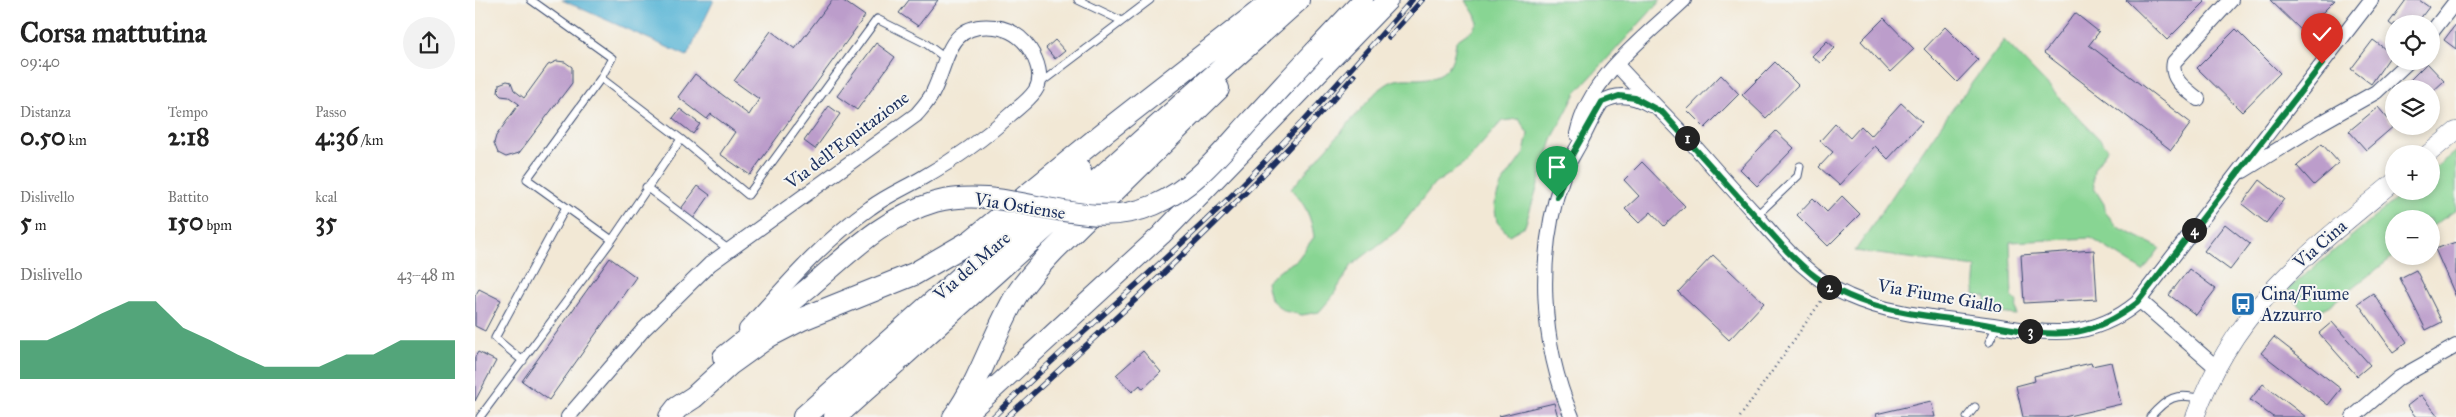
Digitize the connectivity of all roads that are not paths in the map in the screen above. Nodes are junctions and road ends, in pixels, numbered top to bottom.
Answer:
1 (531, 0) edge
2 (1078, 0) edge
3 (1150, 0) edge
4 (1274, 0) edge
5 (1280, 0) edge
6 (1299, 0) edge
7 (1304, 0) edge
8 (1363, 0) edge
9 (1388, 0) edge
10 (1684, 0) edge
11 (2229, 0) edge
12 (2371, 0) edge
13 (2456, 1) edge
14 (1122, 20) junction
15 (2440, 21) edge
16 (945, 58) junction
17 (1617, 65) junction
18 (2399, 70) edge
19 (601, 78) junction
20 (1038, 84) junction
21 (2198, 99) dead end
22 (1663, 113) junction
23 (2456, 130) edge
24 (681, 139) junction
25 (2438, 145) edge
26 (1572, 155) junction
27 (1800, 166) dead end
28 (2234, 177) junction
29 (646, 187) junction
30 (2385, 189) edge
31 (566, 207) junction
32 (1756, 216) junction
33 (612, 240) junction
34 (728, 250) junction
35 (2139, 300) junction
36 (1997, 326) junction
37 (1989, 342) dead end
38 (2456, 346) edge
39 (523, 360) junction
40 (715, 363) junction
41 (2217, 368) junction
42 (2201, 399) junction
43 (1975, 407) dead end
44 (673, 412) edge
45 (480, 417) edge
46 (568, 417) edge
47 (804, 417) edge
48 (835, 417) edge
49 (954, 417) edge
50 (963, 417) edge
51 (1572, 417) edge
52 (1967, 417) edge
53 (2150, 417) edge
54 (2195, 417) edge
55 (2353, 417) edge

1 - 19 lane
2 - 14 lane
3 - 14 lane
4 - 44 main road
5 - 47 main road, Via del Mare
6 - 48 main road, Via del Mare
7 - 49 main road
8 - 40 main road, Via Ostiense, bridge
9 - 50 main road
10 - 17 street, Via Fiume Giallo
11 - 21 street
12 - 28 street, Via Fiume Giallo
13 - 15 street
14 - 20 lane
16 - 20 street, Via dell'Equitazione
16 - 24 lane
16 - 34 street, Via dell'Equitazione
17 - 22 street, Via Fiume Giallo
17 - 26 street, Via Fiume Giallo
18 - 28 street
19 - 24 lane
19 - 31 lane
20 - 40 street
22 - 26 street, Via Fiume Giallo
22 - 32 street, Via Fiume Giallo
23 - 25 street
24 - 29 lane
26 - 51 street, Via Fiume Giallo
27 - 32 lane
28 - 35 street, Via Fiume Giallo
29 - 33 lane
29 - 34 lane
30 - 41 street, Via Cina
31 - 33 lane
31 - 39 lane
32 - 36 street, Via Fiume Giallo
33 - 39 lane
34 - 46 street, Via dell'Equitazione
35 - 36 street, Via Fiume Giallo
35 - 41 street
36 - 37 lane
38 - 55 street
39 - 45 lane
40 - 44 main road, Via Ostiense
41 - 42 street, Via Cina
42 - 53 lane
42 - 54 street, Via Cina
43 - 52 lane

